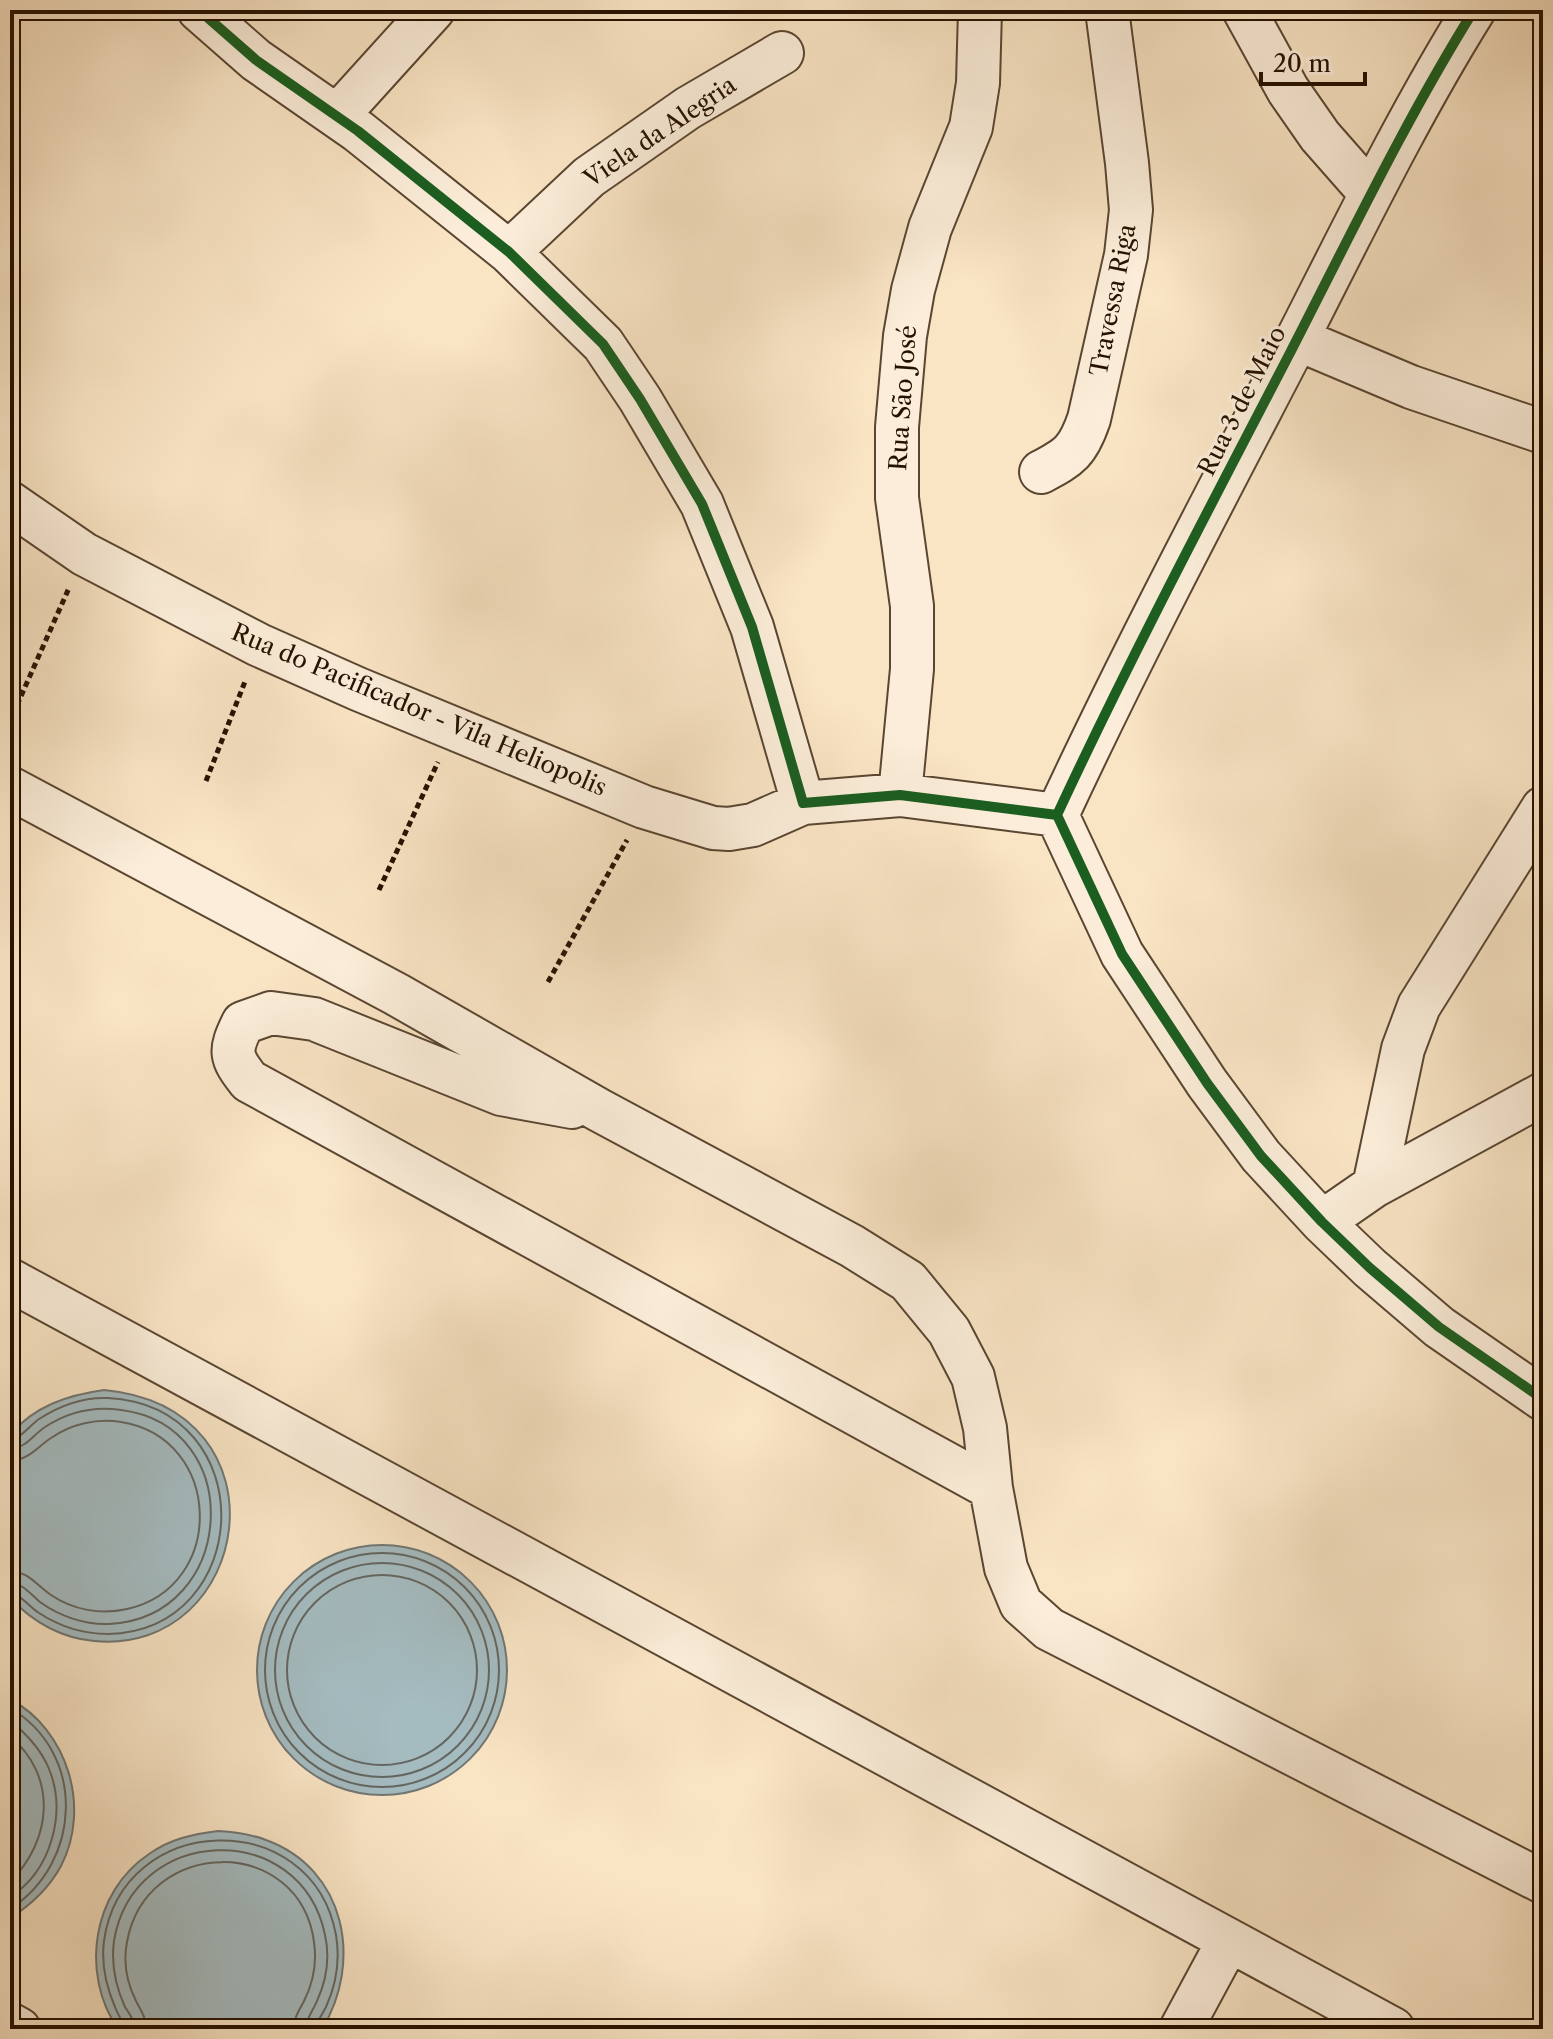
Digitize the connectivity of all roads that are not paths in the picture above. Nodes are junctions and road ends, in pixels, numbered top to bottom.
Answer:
1 (199, 10) edge
2 (433, 10) edge
3 (980, 10) edge
4 (1107, 10) edge
5 (1244, 10) edge
6 (1474, 10) edge
7 (782, 53) dead end
8 (337, 116) junction
9 (1371, 194) junction
10 (509, 252) junction
11 (1297, 339) junction
12 (1543, 432) edge
13 (1041, 472) dead end
14 (10, 503) edge
15 (10, 788) edge
16 (900, 795) junction
17 (803, 803) junction
18 (1543, 808) edge
19 (1057, 815) junction
20 (1543, 1094) edge
21 (599, 1110) junction
22 (1374, 1186) junction
23 (1322, 1222) junction
24 (10, 1280) edge
25 (1543, 1399) edge
26 (991, 1488) junction
27 (1543, 1882) edge
28 (1229, 1940) junction
29 (10, 2024) edge
30 (19, 2029) edge
31 (1181, 2029) edge
32 (1393, 2029) edge

1 - 8 street
2 - 8 street
3 - 16 street, Rua São José
4 - 13 street, Travessa Riga
5 - 9 street
6 - 9 street, Rua 3 de Maio
7 - 10 street, Viela da Alegria
8 - 10 street
9 - 11 street, Rua 3 de Maio
10 - 17 street
11 - 12 street
11 - 19 street, Rua 3 de Maio
14 - 17 street, Rua do Pacificador - Vila Heliopolis
15 - 21 street
16 - 17 street, Rua do Pacificador - Vila Heliopolis
16 - 19 street, Rua do Pacificador - Vila Heliopolis
18 - 22 street
19 - 23 street
20 - 22 street
21 - 26 street
21 - 26 street
22 - 23 street
23 - 25 street
24 - 28 street
26 - 27 street
28 - 31 street
28 - 32 street
29 - 30 street

